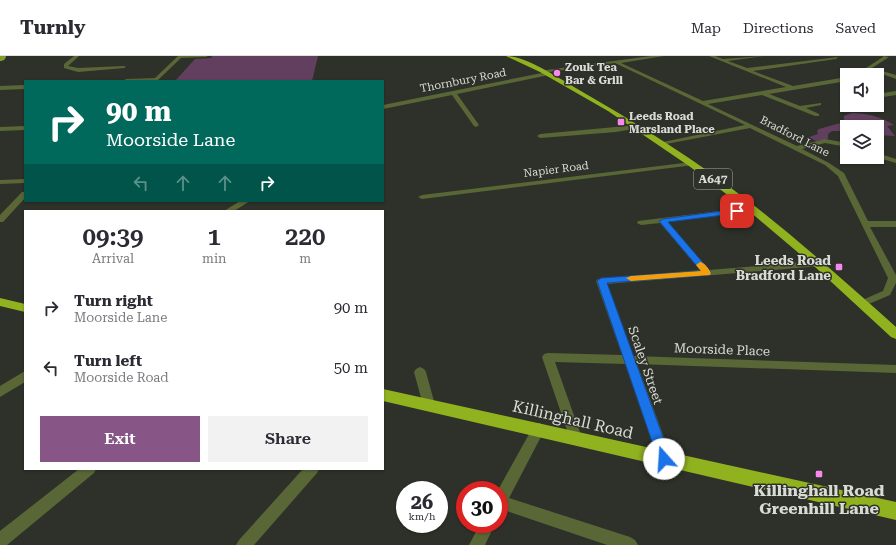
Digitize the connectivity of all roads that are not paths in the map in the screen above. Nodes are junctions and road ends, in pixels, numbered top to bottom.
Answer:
1 (77, 56) edge
2 (206, 56) edge
3 (509, 56) edge
4 (662, 56) edge
5 (711, 56) edge
6 (762, 56) edge
7 (885, 56) edge
8 (641, 57) edge
9 (836, 58) dead end
10 (722, 61) junction
11 (616, 62) junction
12 (124, 67) dead end
13 (868, 68) edge
14 (746, 70) junction
15 (544, 73) junction
16 (884, 73) edge
17 (896, 77) edge
18 (141, 80) edge
19 (840, 80) edge
20 (830, 82) junction
21 (840, 85) edge
22 (24, 87) edge
23 (0, 88) edge
24 (792, 88) junction
25 (454, 93) junction
26 (762, 93) junction
27 (896, 93) edge
28 (884, 95) edge
29 (702, 103) junction
30 (819, 104) dead end
31 (384, 107) edge
32 (800, 108) junction
33 (817, 115) dead end
34 (476, 125) dead end
35 (751, 126) junction
36 (637, 127) junction
37 (24, 128) edge
38 (0, 130) edge
39 (540, 136) dead end
40 (663, 144) junction
41 (840, 144) edge
42 (795, 149) junction
43 (884, 159) edge
44 (692, 164) junction
45 (894, 164) edge
46 (24, 181) edge
47 (0, 182) edge
48 (24, 195) edge
49 (422, 197) dead end
50 (244, 202) edge
51 (752, 209) junction
52 (230, 210) edge
53 (0, 220) edge
54 (663, 221) junction
55 (641, 223) dead end
56 (865, 224) junction
57 (896, 224) edge
58 (818, 264) junction
59 (707, 273) junction
60 (894, 279) edge
61 (0, 302) edge
62 (864, 303) junction
63 (24, 308) edge
64 (896, 334) edge
65 (629, 360) junction
66 (896, 369) edge
67 (420, 372) dead end
68 (24, 377) edge
69 (0, 392) edge
70 (384, 395) edge
71 (429, 405) junction
72 (539, 429) junction
73 (576, 438) junction
74 (664, 459) junction
75 (88, 470) edge
76 (311, 470) edge
77 (508, 486) edge
78 (508, 506) edge
79 (896, 511) edge
80 (483, 533) edge
81 (0, 541) edge
82 (244, 545) edge
83 (477, 545) edge
84 (630, 545) edge

1 - 12 street
2 - 18 street
3 - 15 highway, A647
4 - 8 street, Thornbury Road
5 - 10 street
6 - 10 street
7 - 13 street
8 - 11 street, Thornbury Road
9 - 14 street
10 - 14 street
11 - 15 street, Thornbury Road
11 - 29 street, Bradford Lane
14 - 24 street
15 - 25 street, Thornbury Road
15 - 36 highway, A647
16 - 17 street
19 - 20 street
20 - 21 street
20 - 24 street
22 - 23 street
24 - 26 street
25 - 31 street, Thornbury Road
25 - 34 street
26 - 29 street
26 - 32 street
27 - 28 street
29 - 35 street, Bradford Lane
30 - 32 street
32 - 33 street
35 - 40 street
35 - 42 street, Bradford Lane
36 - 39 street
36 - 40 highway, A647
37 - 38 street
40 - 44 highway, A647
41 - 42 street
42 - 56 street, Bradford Lane
43 - 45 street
44 - 49 street, Napier Road
44 - 51 highway, A647
46 - 47 street
48 - 53 street
50 - 52 street
51 - 54 street
51 - 58 highway, A647
54 - 55 street
54 - 59 street
56 - 57 street
56 - 60 street, Bradford Lane
58 - 59 street
58 - 62 highway, A647
59 - 65 street, Scaley Street
60 - 62 street, Bradford Lane
61 - 63 highway
62 - 64 highway, A647
65 - 66 street, Moorside Place
65 - 73 street, Moorside Place
65 - 74 street, Scaley Street
67 - 71 street
68 - 69 street
70 - 71 highway, Killinghall Road
71 - 72 highway, Killinghall Road
72 - 73 highway, Killinghall Road
72 - 77 street
73 - 74 highway, Killinghall Road
74 - 79 highway, Killinghall Road
75 - 81 street
76 - 82 street
78 - 84 street
80 - 83 street

